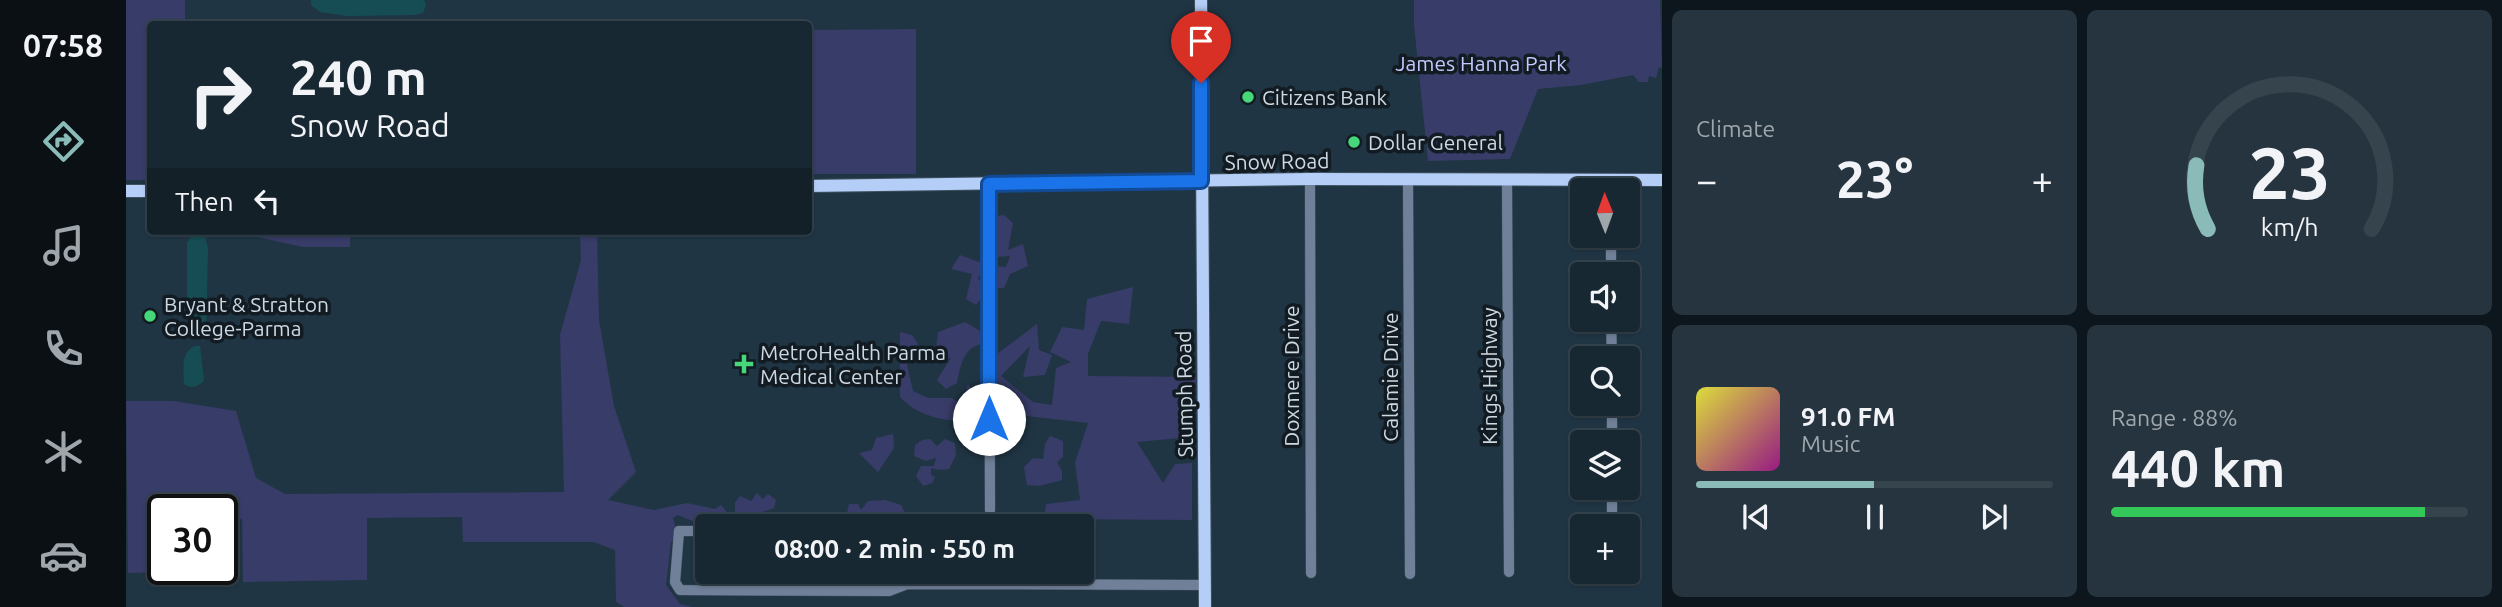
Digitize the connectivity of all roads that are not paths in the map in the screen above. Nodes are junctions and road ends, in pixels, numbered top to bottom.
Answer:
1 (1201, 0) edge
2 (1310, 179) junction
3 (1408, 180) junction
4 (1507, 180) junction
5 (1662, 180) edge
6 (1201, 181) junction
7 (1640, 183) edge
8 (989, 184) junction
9 (1570, 184) edge
10 (812, 186) edge
11 (126, 191) edge
12 (147, 191) edge
13 (990, 510) dead end
14 (695, 531) edge
15 (1509, 572) dead end
16 (1311, 573) dead end
17 (1410, 574) dead end
18 (906, 584) edge
19 (1094, 584) edge
20 (1205, 584) junction
21 (1205, 607) edge

1 - 6 main road, Stumph Road
2 - 3 main road, Snow Road
2 - 6 main road, Snow Road
2 - 16 street, Doxmere Drive
3 - 4 main road, Snow Road
3 - 17 street, Calamie Drive
4 - 9 main road, Snow Road
4 - 15 street, Kings Highway
5 - 7 main road, Snow Road
6 - 8 main road, Snow Road
6 - 20 main road, Stumph Road
8 - 10 main road, Snow Road
8 - 13 street
11 - 12 main road
14 - 18 street
19 - 20 street
20 - 21 main road, Stumph Road

